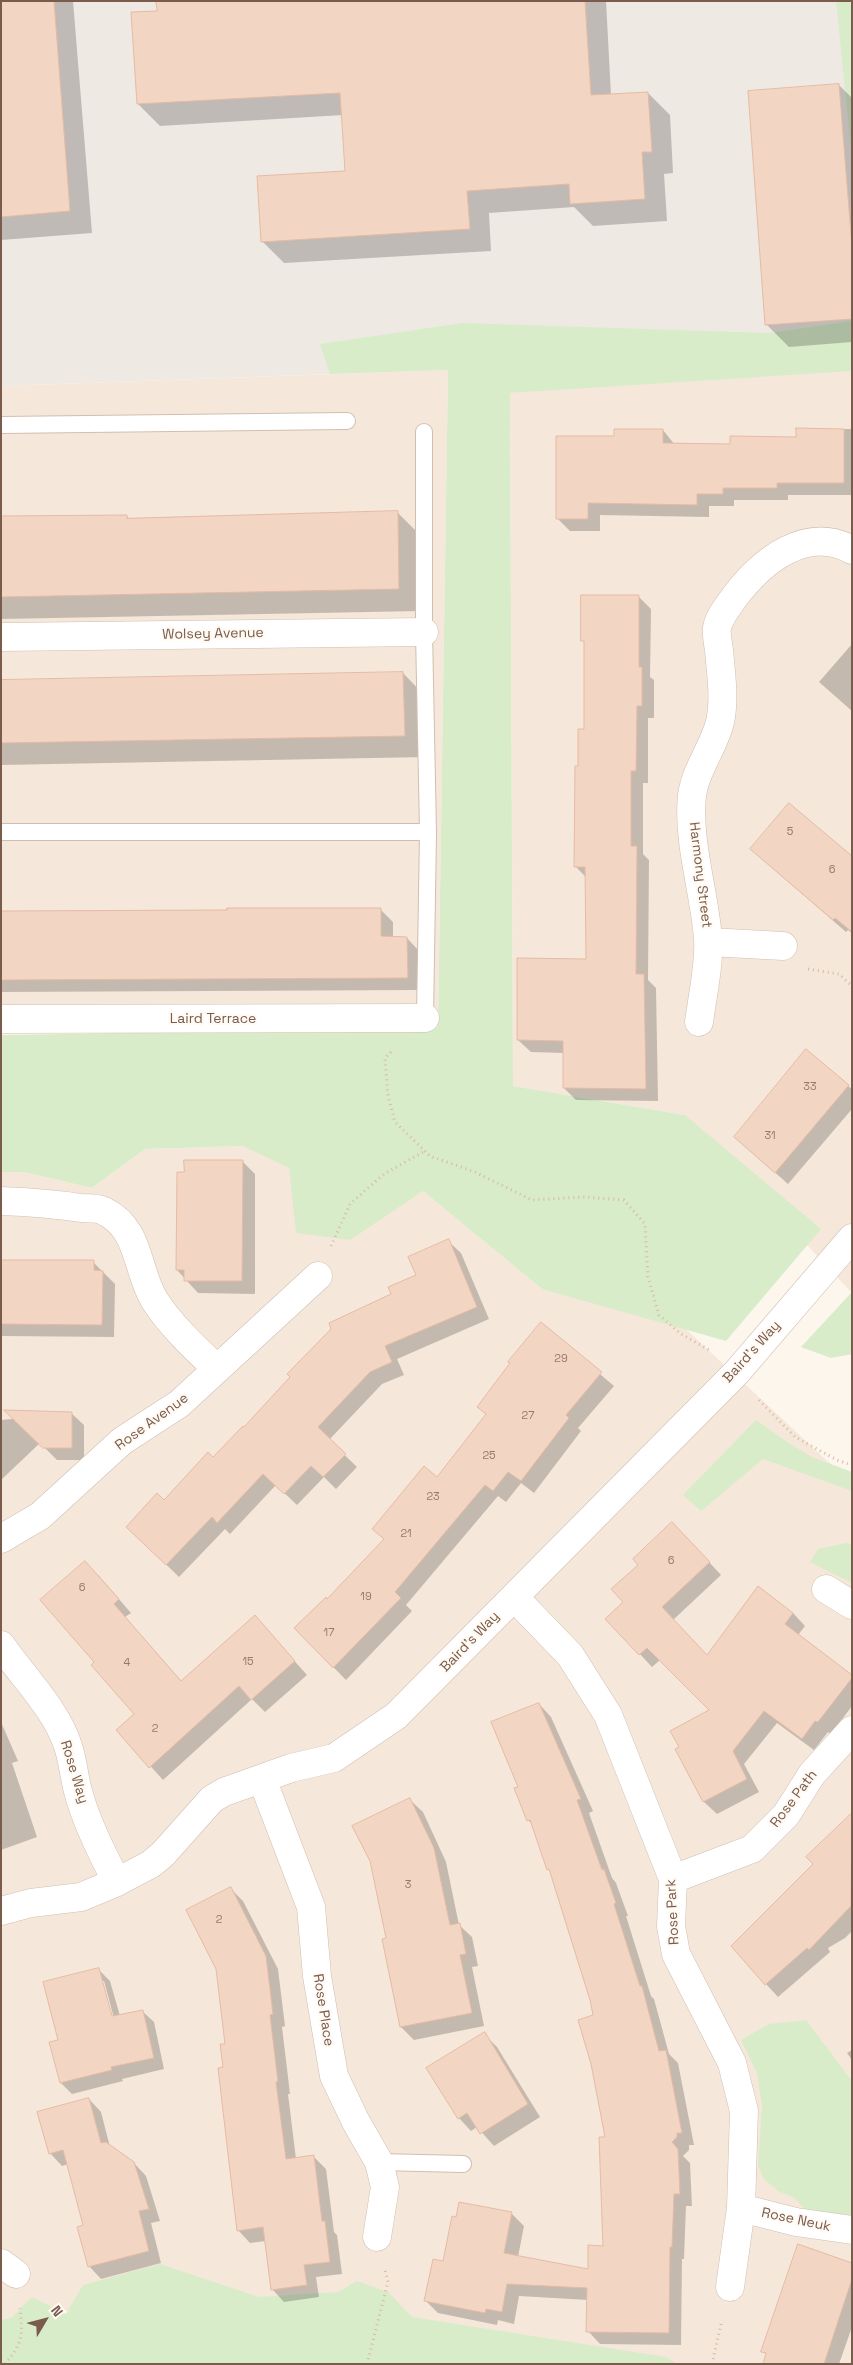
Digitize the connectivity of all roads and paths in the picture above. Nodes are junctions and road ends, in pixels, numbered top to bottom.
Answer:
1 (347, 421) dead end
2 (1, 425) edge
3 (424, 432) dead end
4 (852, 550) edge
5 (424, 632) junction
6 (1, 637) edge
7 (1, 832) edge
8 (428, 832) junction
9 (709, 942) junction
10 (783, 946) joint
11 (852, 986) edge
12 (425, 1018) junction
13 (1, 1019) edge
14 (699, 1022) dead end
15 (425, 1151) junction
16 (1, 1201) edge
17 (852, 1238) edge
18 (318, 1276) joint
19 (217, 1369) junction
20 (737, 1372) junction
21 (852, 1465) edge
22 (1, 1539) edge
23 (826, 1588) dead end
24 (514, 1597) junction
25 (852, 1605) edge
26 (1, 1645) edge
27 (852, 1730) edge
28 (262, 1779) junction
29 (673, 1879) junction
30 (117, 1882) junction
31 (1, 1911) edge
32 (379, 2162) junction
33 (463, 2164) dead end
34 (741, 2208) junction
35 (852, 2230) edge
36 (378, 2237) joint
37 (8, 2268) edge
38 (730, 2287) joint
39 (5, 2364) edge
40 (367, 2364) edge
41 (712, 2364) edge

1 - 2 lane
3 - 5 lane
4 - 9 street, Harmony Street
5 - 6 street, Wolsey Avenue
5 - 8 lane
7 - 8 lane
8 - 12 lane
9 - 10 street, Harmony Street
9 - 14 street, Harmony Street
10 - 11 path
12 - 13 street, Laird Terrace
12 - 15 path
15 - 18 path
15 - 20 path
16 - 19 street
17 - 20 street, Baird's Way
18 - 19 street, Rose Avenue
19 - 22 street, Rose Avenue
20 - 21 path
20 - 24 street, Baird's Way
23 - 25 street
24 - 28 street, Baird's Way
24 - 29 street, Rose Park
26 - 30 street, Rose Way
27 - 29 street, Rose Path
28 - 30 street, Baird's Way
28 - 32 street, Rose Place
29 - 34 street, Rose Park
30 - 31 street, Baird's Way
32 - 33 lane
32 - 36 street, Rose Place
34 - 35 street, Rose Neuk
34 - 38 street, Rose Park
36 - 40 path
37 - 39 path
38 - 41 path

